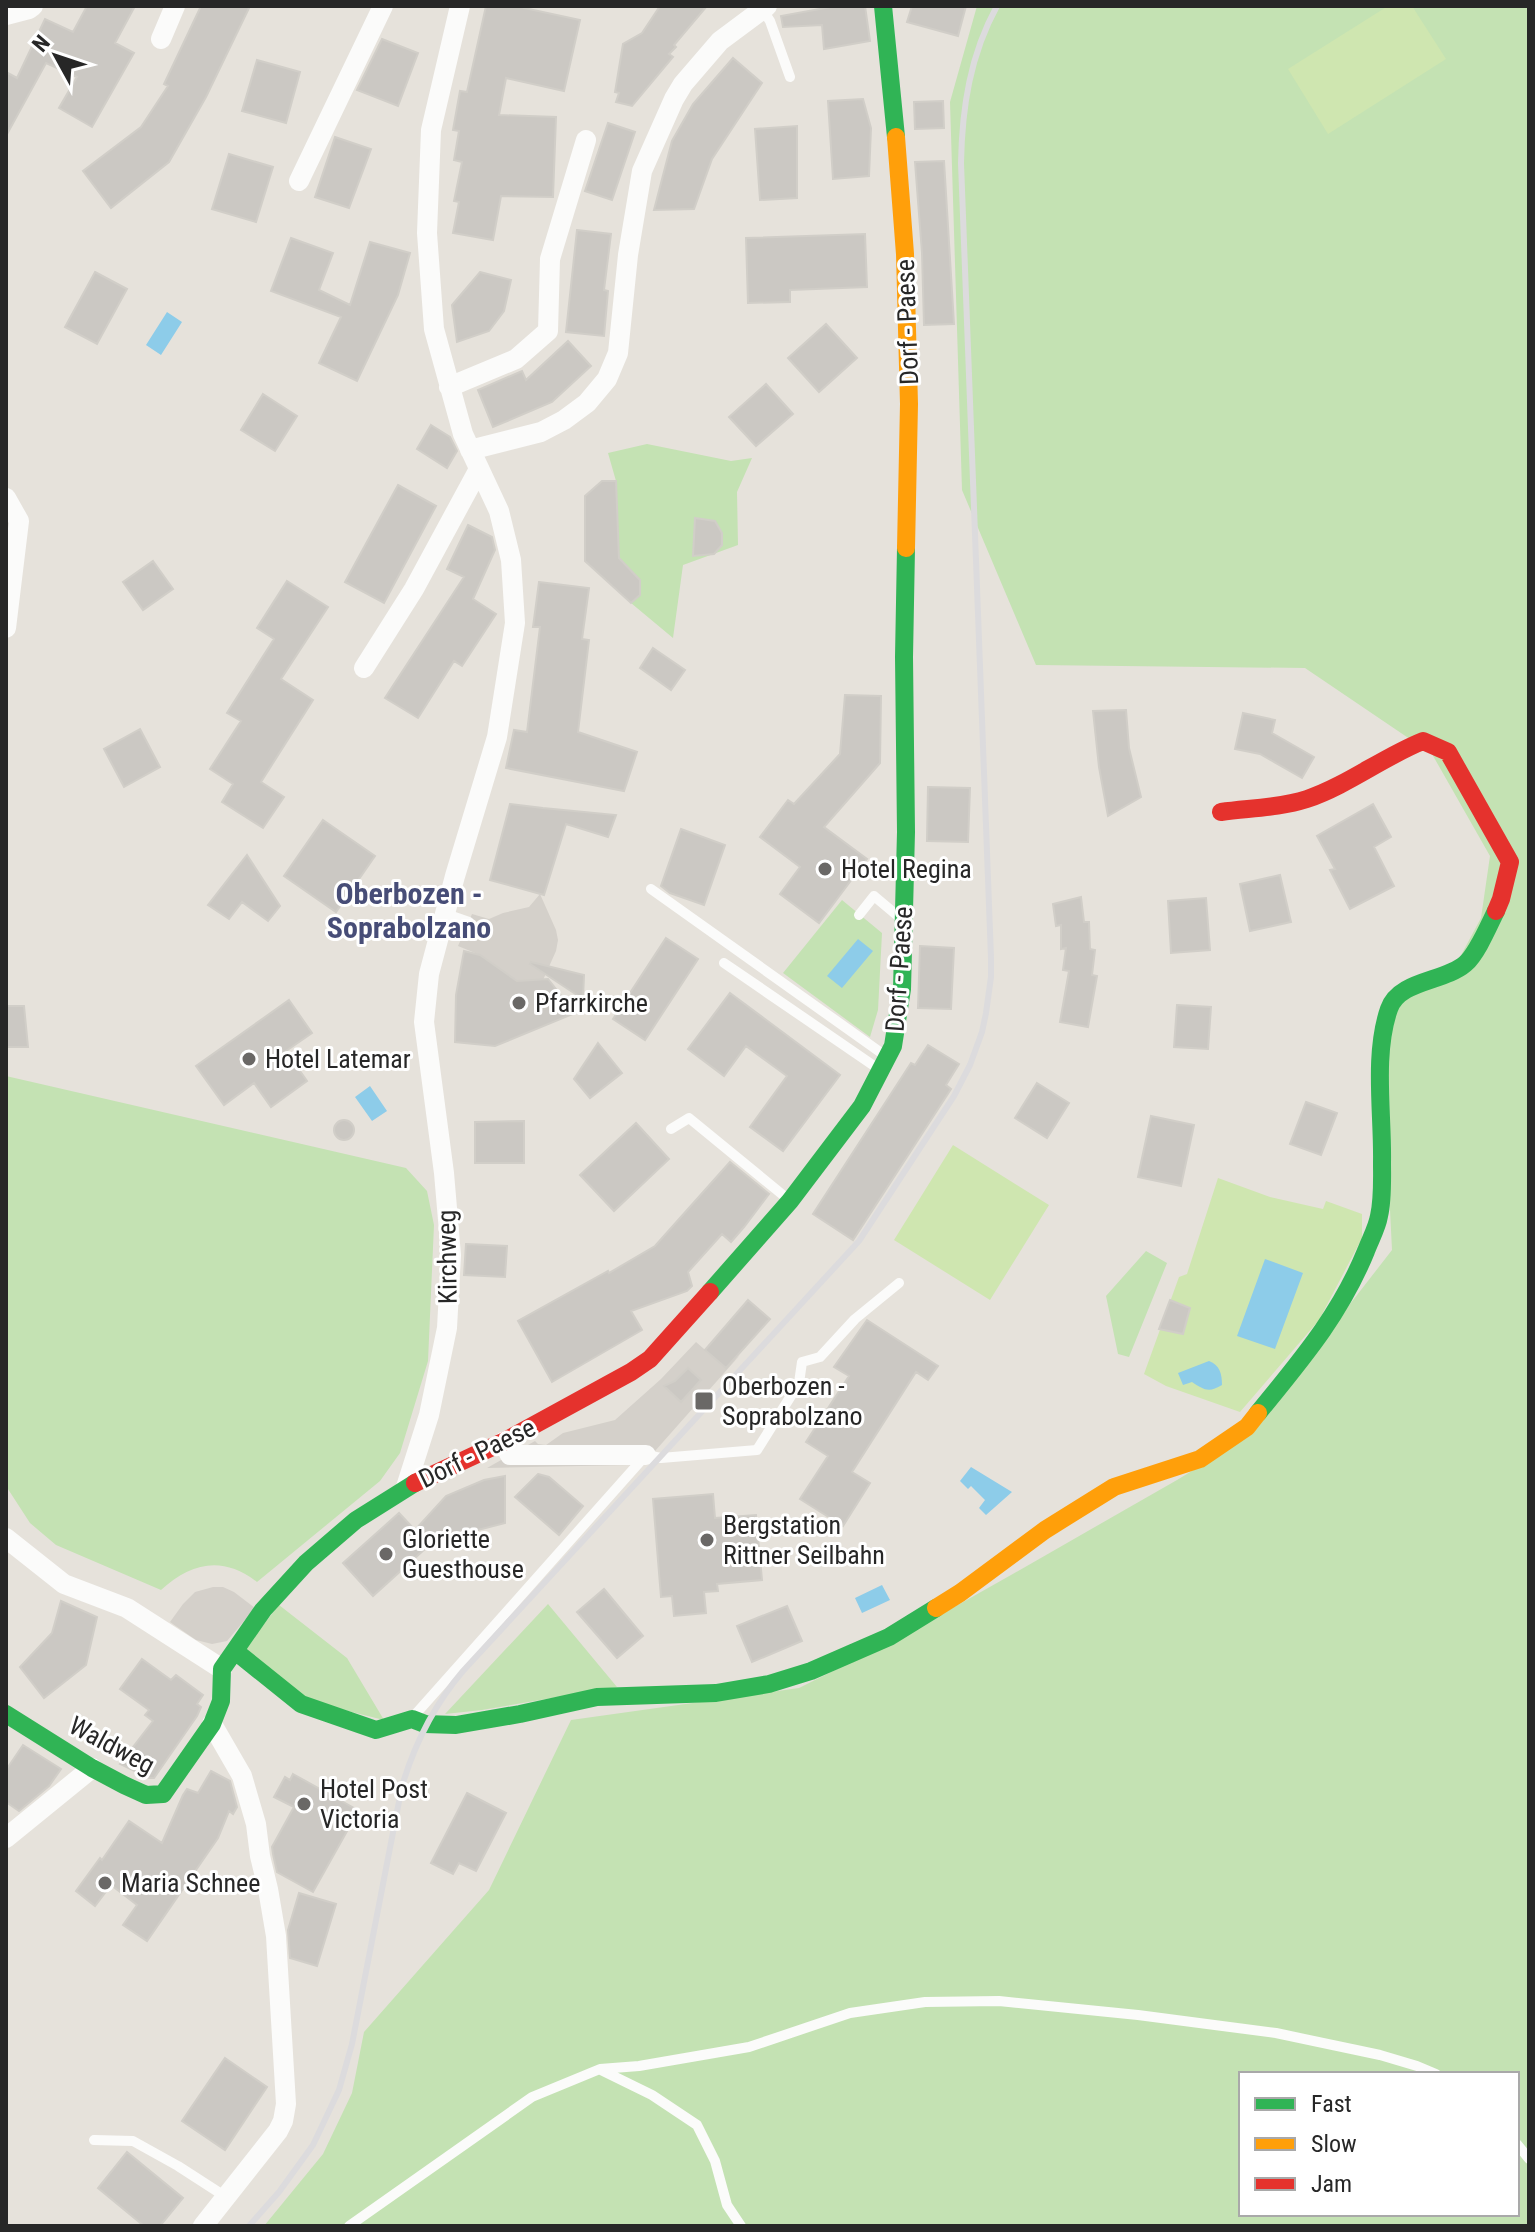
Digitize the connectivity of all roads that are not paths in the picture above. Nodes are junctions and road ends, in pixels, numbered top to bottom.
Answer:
1 (33, 6) edge
2 (175, 6) edge
3 (383, 6) edge
4 (460, 6) edge
5 (883, 6) edge
6 (765, 7) edge
7 (6, 15) edge
8 (161, 39) dead end
9 (790, 77) dead end
10 (586, 140) dead end
11 (299, 181) dead end
12 (449, 387) junction
13 (475, 460) junction
14 (6, 498) edge
15 (6, 628) edge
16 (364, 668) dead end
17 (1221, 812) dead end
18 (651, 889) dead end
19 (446, 914) junction
20 (859, 915) dead end
21 (904, 921) junction
22 (469, 922) dead end
23 (724, 963) dead end
24 (885, 1065) junction
25 (671, 1129) dead end
26 (790, 1201) junction
27 (899, 1283) dead end
28 (503, 1442) junction
29 (646, 1455) junction
30 (406, 1487) junction
31 (6, 1538) edge
32 (235, 1651) junction
33 (222, 1669) junction
34 (6, 1714) edge
35 (412, 1719) junction
36 (212, 1724) junction
37 (92, 1768) junction
38 (6, 1838) edge
39 (600, 2069) junction
40 (1430, 2072) edge
41 (94, 2140) dead end
42 (226, 2197) junction
43 (203, 2226) edge
44 (349, 2226) edge
45 (741, 2226) edge

1 - 7 street
2 - 8 street
3 - 11 street
4 - 12 street, Kirchweg
5 - 21 street, Dorf - Paese
6 - 9 lane
6 - 13 street
10 - 12 street
12 - 13 street, Kirchweg
13 - 16 street
13 - 19 street, Kirchweg
14 - 15 street
17 - 35 street
18 - 24 lane
19 - 22 lane
19 - 30 street, Kirchweg
20 - 21 lane
21 - 24 street, Dorf - Paese
23 - 24 lane
24 - 26 street, Dorf - Paese
25 - 26 lane
26 - 28 street, Dorf - Paese
27 - 29 lane
28 - 29 street
28 - 30 street, Dorf - Paese
29 - 35 lane
30 - 32 street, Dorf - Paese
31 - 33 street
32 - 33 street, Dorf - Paese
32 - 35 street
33 - 36 street
34 - 37 street, Waldweg
36 - 37 street, Waldweg
36 - 42 street
37 - 38 street
39 - 40 lane
39 - 44 lane
39 - 45 lane
41 - 42 lane
42 - 43 street

